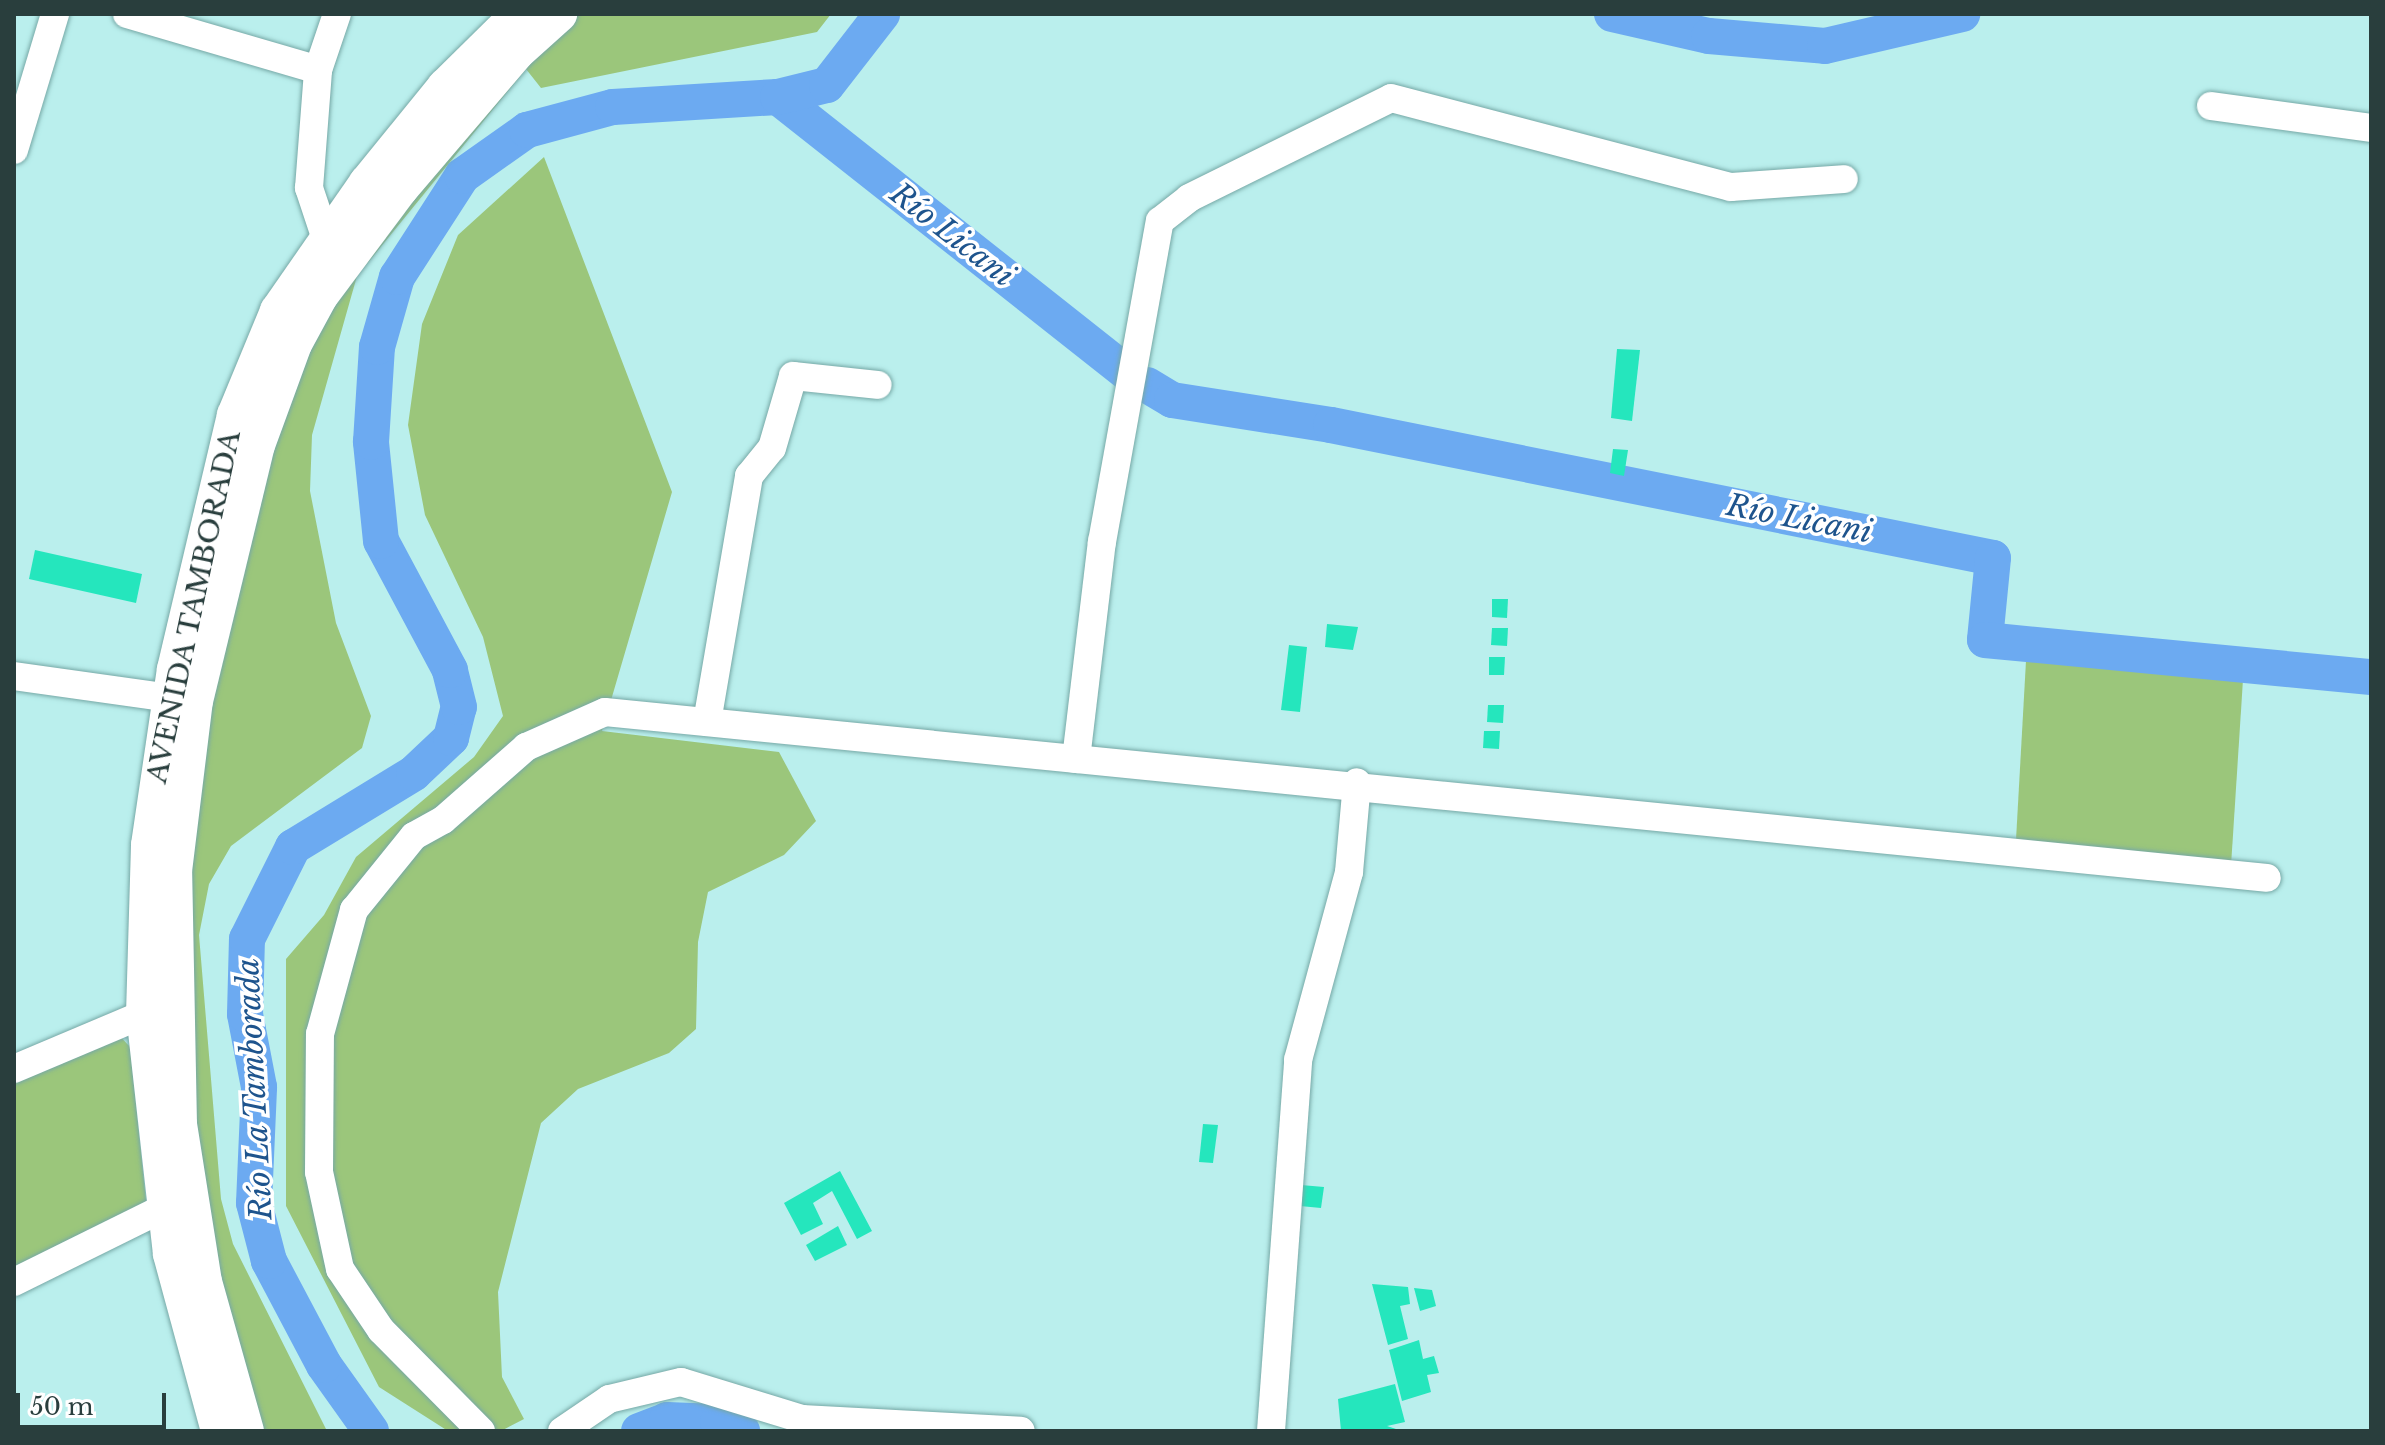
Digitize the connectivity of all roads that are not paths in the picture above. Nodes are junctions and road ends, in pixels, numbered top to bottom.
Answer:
1 (55, 14) edge
2 (127, 14) edge
3 (337, 14) edge
4 (519, 14) edge
5 (559, 14) edge
6 (318, 70) junction
7 (2211, 106) dead end
8 (2371, 128) edge
9 (14, 150) edge
10 (1844, 179) dead end
11 (325, 236) junction
12 (878, 385) dead end
13 (14, 676) edge
14 (182, 700) junction
15 (707, 722) junction
16 (1076, 759) junction
17 (1357, 782) junction
18 (2267, 878) dead end
19 (144, 1014) junction
20 (14, 1069) edge
21 (164, 1208) junction
22 (14, 1282) edge
23 (219, 1431) edge
24 (246, 1431) edge
25 (481, 1431) edge
26 (562, 1431) edge
27 (1021, 1431) edge
28 (1271, 1431) edge

1 - 9 street
2 - 6 street
3 - 6 street
4 - 11 main road, AVENIDA TAMBORADA
5 - 14 main road, AVENIDA TAMBORADA
6 - 11 street
7 - 8 street
10 - 16 street
11 - 14 main road, AVENIDA TAMBORADA
12 - 15 street
13 - 14 street
14 - 19 main road, AVENIDA TAMBORADA
14 - 24 main road, AVENIDA TAMBORADA
15 - 16 street
15 - 25 street
16 - 17 street
17 - 18 street
17 - 28 street
19 - 20 street
19 - 21 main road, AVENIDA TAMBORADA
21 - 22 street
21 - 23 main road, AVENIDA TAMBORADA
26 - 27 street

